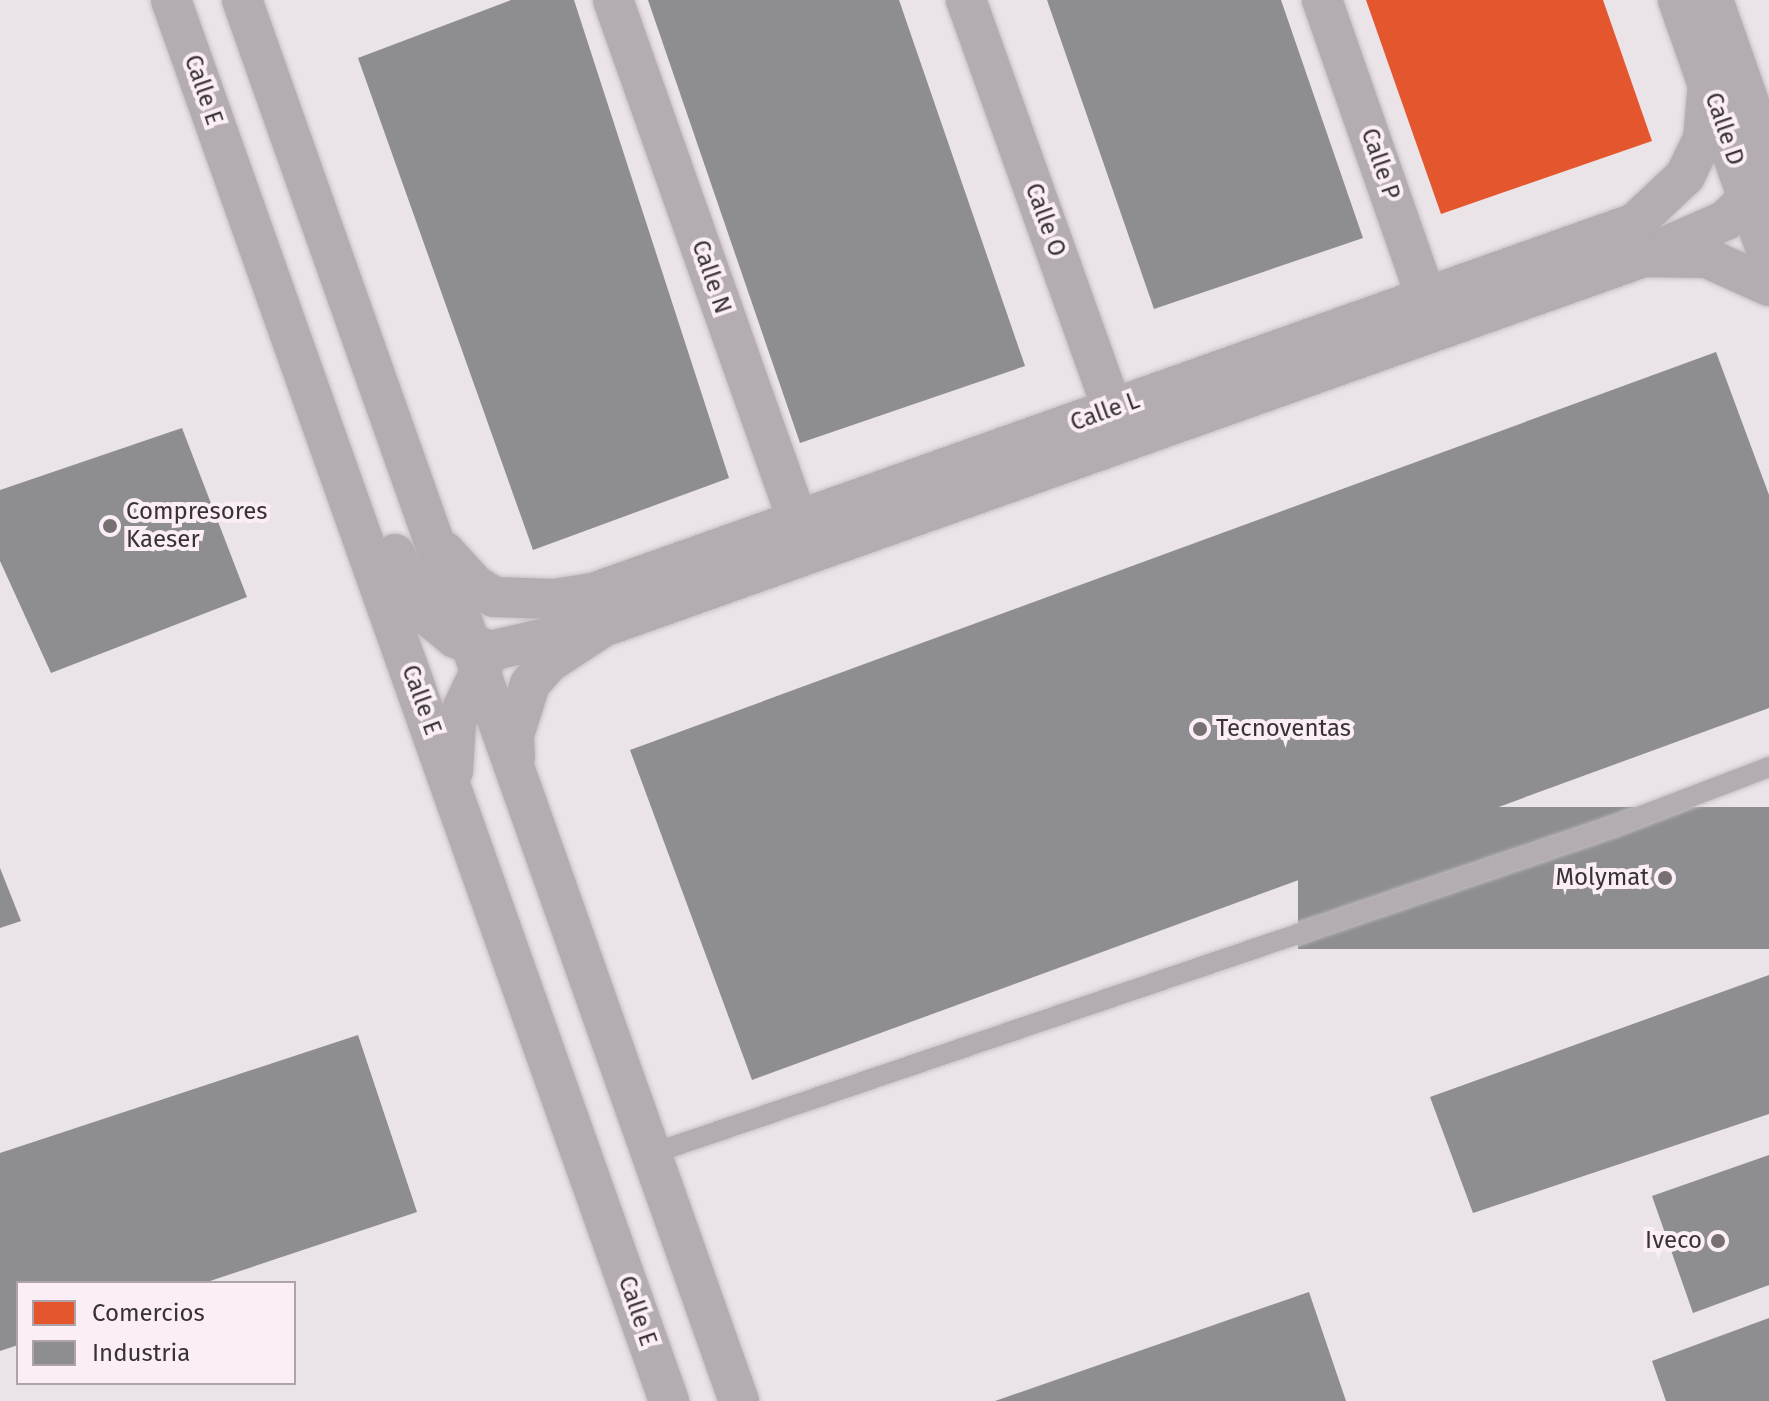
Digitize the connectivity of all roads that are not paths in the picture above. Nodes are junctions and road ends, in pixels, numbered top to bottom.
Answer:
1 (171, 0) edge
2 (242, 0) edge
3 (613, 0) edge
4 (966, 0) edge
5 (1322, 0) edge
6 (1678, 0) edge
7 (1713, 0) edge
8 (1708, 83) junction
9 (1769, 159) edge
10 (1757, 205) edge
11 (1640, 240) junction
12 (258, 248) junction
13 (1769, 258) edge
14 (1769, 286) edge
15 (1432, 312) junction
16 (1119, 424) junction
17 (433, 538) junction
18 (804, 538) junction
19 (598, 610) junction
20 (480, 654) junction
21 (1769, 767) edge
22 (515, 769) junction
23 (453, 787) junction
24 (651, 1154) junction
25 (669, 1401) edge
26 (739, 1401) edge

1 - 12 street, Calle E
2 - 17 street
3 - 18 street, Calle N
4 - 16 street, Calle O
5 - 15 street, Calle P
6 - 8 street, Calle D
7 - 9 street, Calle D
8 - 10 street, Calle D
8 - 11 street, Calle L
10 - 11 street
10 - 13 street, Calle D
11 - 14 street, Calle L
11 - 15 street, Calle L
12 - 20 street
12 - 23 street, Calle E
15 - 16 street, Calle L
16 - 18 street, Calle L
17 - 19 street, Calle L
17 - 20 street
18 - 19 street, Calle L
19 - 20 street
19 - 22 street, Calle L
20 - 22 street
20 - 23 street
21 - 24 lane
22 - 24 street
23 - 25 street, Calle E
24 - 26 street

